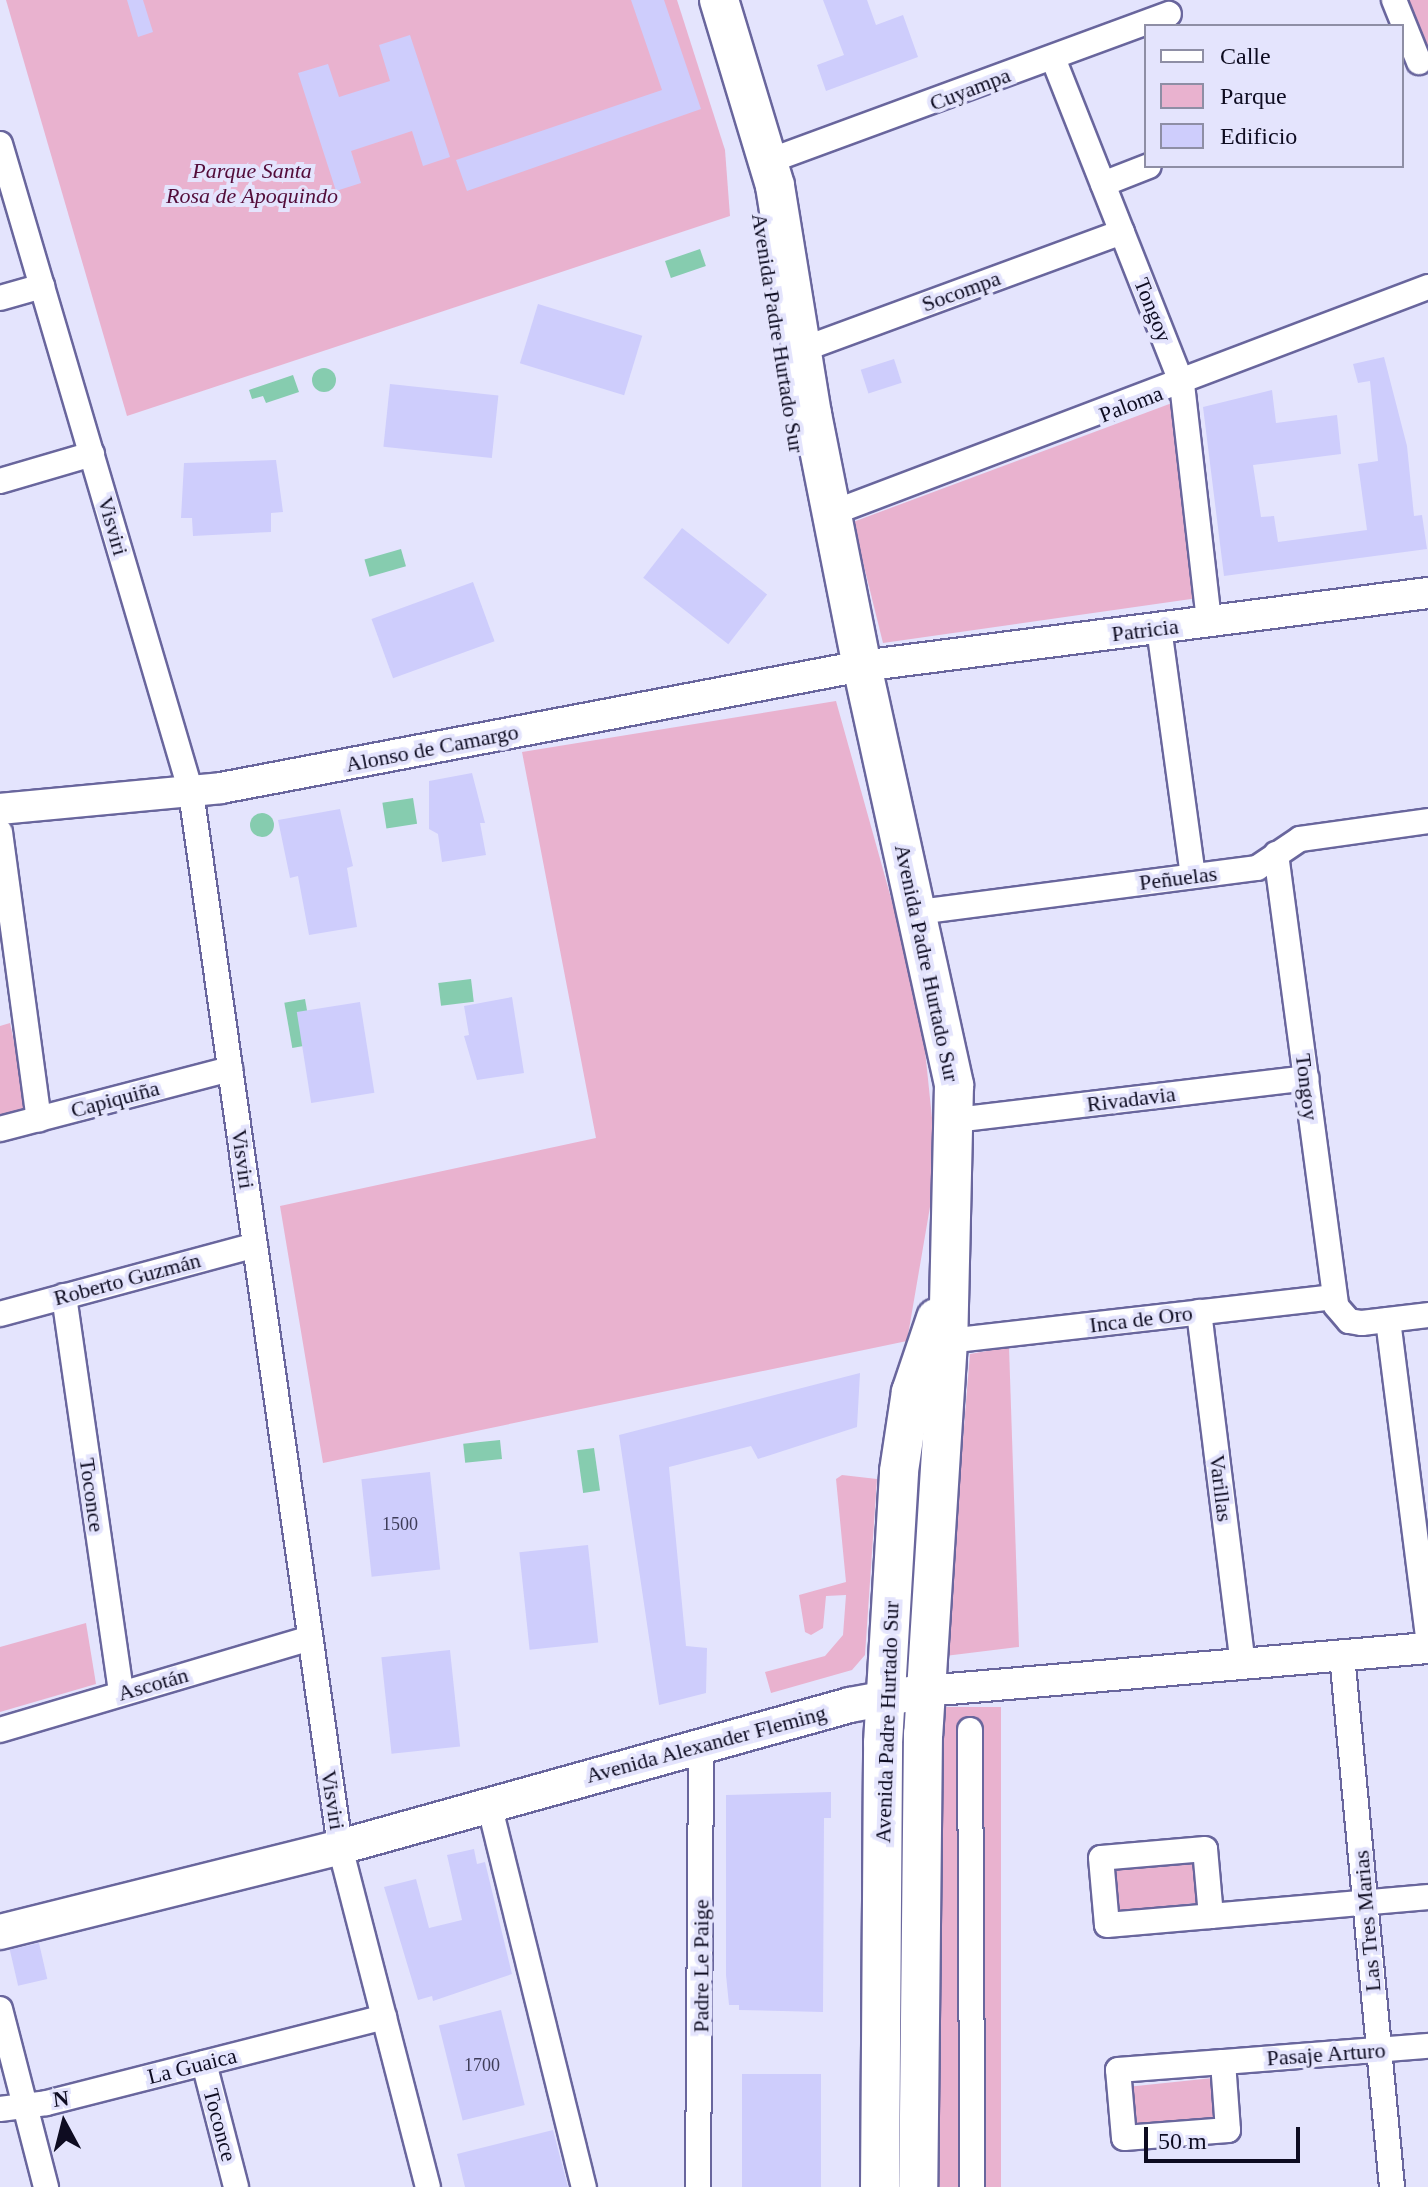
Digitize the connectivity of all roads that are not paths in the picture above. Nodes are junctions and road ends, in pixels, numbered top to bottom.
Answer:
1 (696, 0) edge
2 (719, 0) edge
3 (1394, 0) edge
4 (1169, 13) edge
5 (1402, 24) edge
6 (1404, 29) edge
7 (1053, 58) junction
8 (1416, 63) edge
9 (0, 144) edge
10 (769, 161) junction
11 (1144, 168) edge
12 (1103, 184) junction
13 (1122, 232) junction
14 (42, 286) junction
15 (1428, 287) edge
16 (0, 298) edge
17 (801, 350) junction
18 (1182, 384) junction
19 (92, 454) junction
20 (0, 481) edge
21 (832, 513) junction
22 (1428, 593) edge
23 (1209, 621) junction
24 (1159, 628) junction
25 (862, 666) junction
26 (191, 792) junction
27 (0, 809) edge
28 (1428, 821) edge
29 (0, 832) edge
30 (1276, 854) junction
31 (1193, 876) junction
32 (918, 912) junction
33 (230, 1069) junction
34 (1306, 1078) junction
35 (39, 1119) junction
36 (956, 1120) junction
37 (0, 1129) edge
38 (255, 1245) junction
39 (948, 1264) junction
40 (64, 1296) junction
41 (1339, 1307) junction
42 (1199, 1312) junction
43 (0, 1314) edge
44 (1428, 1315) edge
45 (1388, 1320) junction
46 (948, 1341) junction
47 (1425, 1590) edge
48 (1428, 1635) edge
49 (307, 1639) junction
50 (1428, 1648) edge
51 (1342, 1655) junction
52 (1243, 1664) junction
53 (926, 1691) junction
54 (121, 1693) junction
55 (885, 1697) junction
56 (0, 1730) edge
57 (970, 1730) dead end
58 (701, 1745) junction
59 (489, 1804) junction
60 (340, 1847) junction
61 (1428, 1897) edge
62 (1366, 1903) junction
63 (1211, 1916) junction
64 (0, 1932) edge
65 (0, 2009) edge
66 (384, 2017) junction
67 (1428, 2046) edge
68 (1379, 2049) junction
69 (1223, 2062) junction
70 (204, 2063) junction
71 (25, 2106) junction
72 (0, 2109) edge
73 (46, 2187) edge
74 (236, 2187) edge
75 (428, 2187) edge
76 (584, 2187) edge
77 (698, 2187) edge
78 (880, 2187) edge
79 (918, 2187) edge
80 (972, 2187) edge
81 (1392, 2187) edge

1 - 25 main road, Avenida Padre Hurtado Sur
2 - 10 main road, Avenida Padre Hurtado Sur
3 - 5 street
4 - 7 street, Cuyampa
6 - 8 street
7 - 10 street, Cuyampa
7 - 12 street, Tongoy
9 - 14 street, Visviri
10 - 17 main road, Avenida Padre Hurtado Sur
11 - 12 street
12 - 13 street, Tongoy
13 - 17 street, Socompa
13 - 18 street, Tongoy
14 - 16 street
14 - 19 street, Visviri
15 - 18 street, Paloma
17 - 21 main road, Avenida Padre Hurtado Sur
18 - 21 street, Paloma
18 - 23 street, Tongoy
19 - 20 street
19 - 26 street, Visviri
21 - 25 main road, Avenida Padre Hurtado Sur
22 - 23 street, Patricia
23 - 24 street, Patricia
24 - 25 street, Patricia
24 - 31 street
25 - 26 street, Alonso de Camargo
25 - 32 main road, Avenida Padre Hurtado Sur
26 - 27 street, Alonso de Camargo
26 - 33 street, Visviri
28 - 30 street, Peñuelas
29 - 35 street
30 - 31 street, Peñuelas
30 - 34 street, Tongoy
31 - 32 street, Peñuelas
32 - 36 main road, Avenida Padre Hurtado Sur
33 - 35 street, Capiquiña
33 - 38 street, Visviri
34 - 36 street, Rivadavia
34 - 41 street, Tongoy
35 - 37 street, Capiquiña
36 - 39 main road, Avenida Padre Hurtado Sur
38 - 40 street, Roberto Guzmán
38 - 49 street, Visviri
39 - 46 main road, Avenida Padre Hurtado Sur
39 - 55 main road, Avenida Padre Hurtado Sur
40 - 43 street, Roberto Guzmán
40 - 54 street, Toconce
41 - 42 street, Inca de Oro
41 - 45 street, Inca de Oro
42 - 46 street, Inca de Oro
42 - 52 street, Varillas
44 - 45 street, Inca de Oro
45 - 47 street
46 - 53 main road, Avenida Padre Hurtado Sur
47 - 48 street
49 - 54 street, Ascotán
49 - 60 street, Visviri
50 - 51 street, Avenida Alexander Fleming
51 - 52 street, Avenida Alexander Fleming
51 - 62 street, Las Tres Marias
52 - 53 street, Avenida Alexander Fleming
53 - 55 main road, Avenida Alexander Fleming
53 - 79 main road, Avenida Padre Hurtado Sur
54 - 56 street, Ascotán
55 - 58 main road, Avenida Alexander Fleming
55 - 78 main road, Avenida Padre Hurtado Sur
57 - 80 street
58 - 59 main road, Avenida Alexander Fleming
58 - 77 street, Padre Le Paige
59 - 60 main road, Avenida Alexander Fleming
59 - 76 street
60 - 64 main road, Avenida Alexander Fleming
60 - 66 street, Visviri
61 - 62 street
62 - 63 street
62 - 68 street, Las Tres Marias
63 - 63 street
65 - 71 street
66 - 70 street, La Guaica
66 - 75 street, Visviri
67 - 68 street, Pasaje Arturo
68 - 69 street, Pasaje Arturo
68 - 81 street, Las Tres Marias
69 - 69 street, Pasaje Arturo
70 - 71 street, La Guaica
70 - 74 street, Toconce
71 - 72 street, La Guaica
71 - 73 street

